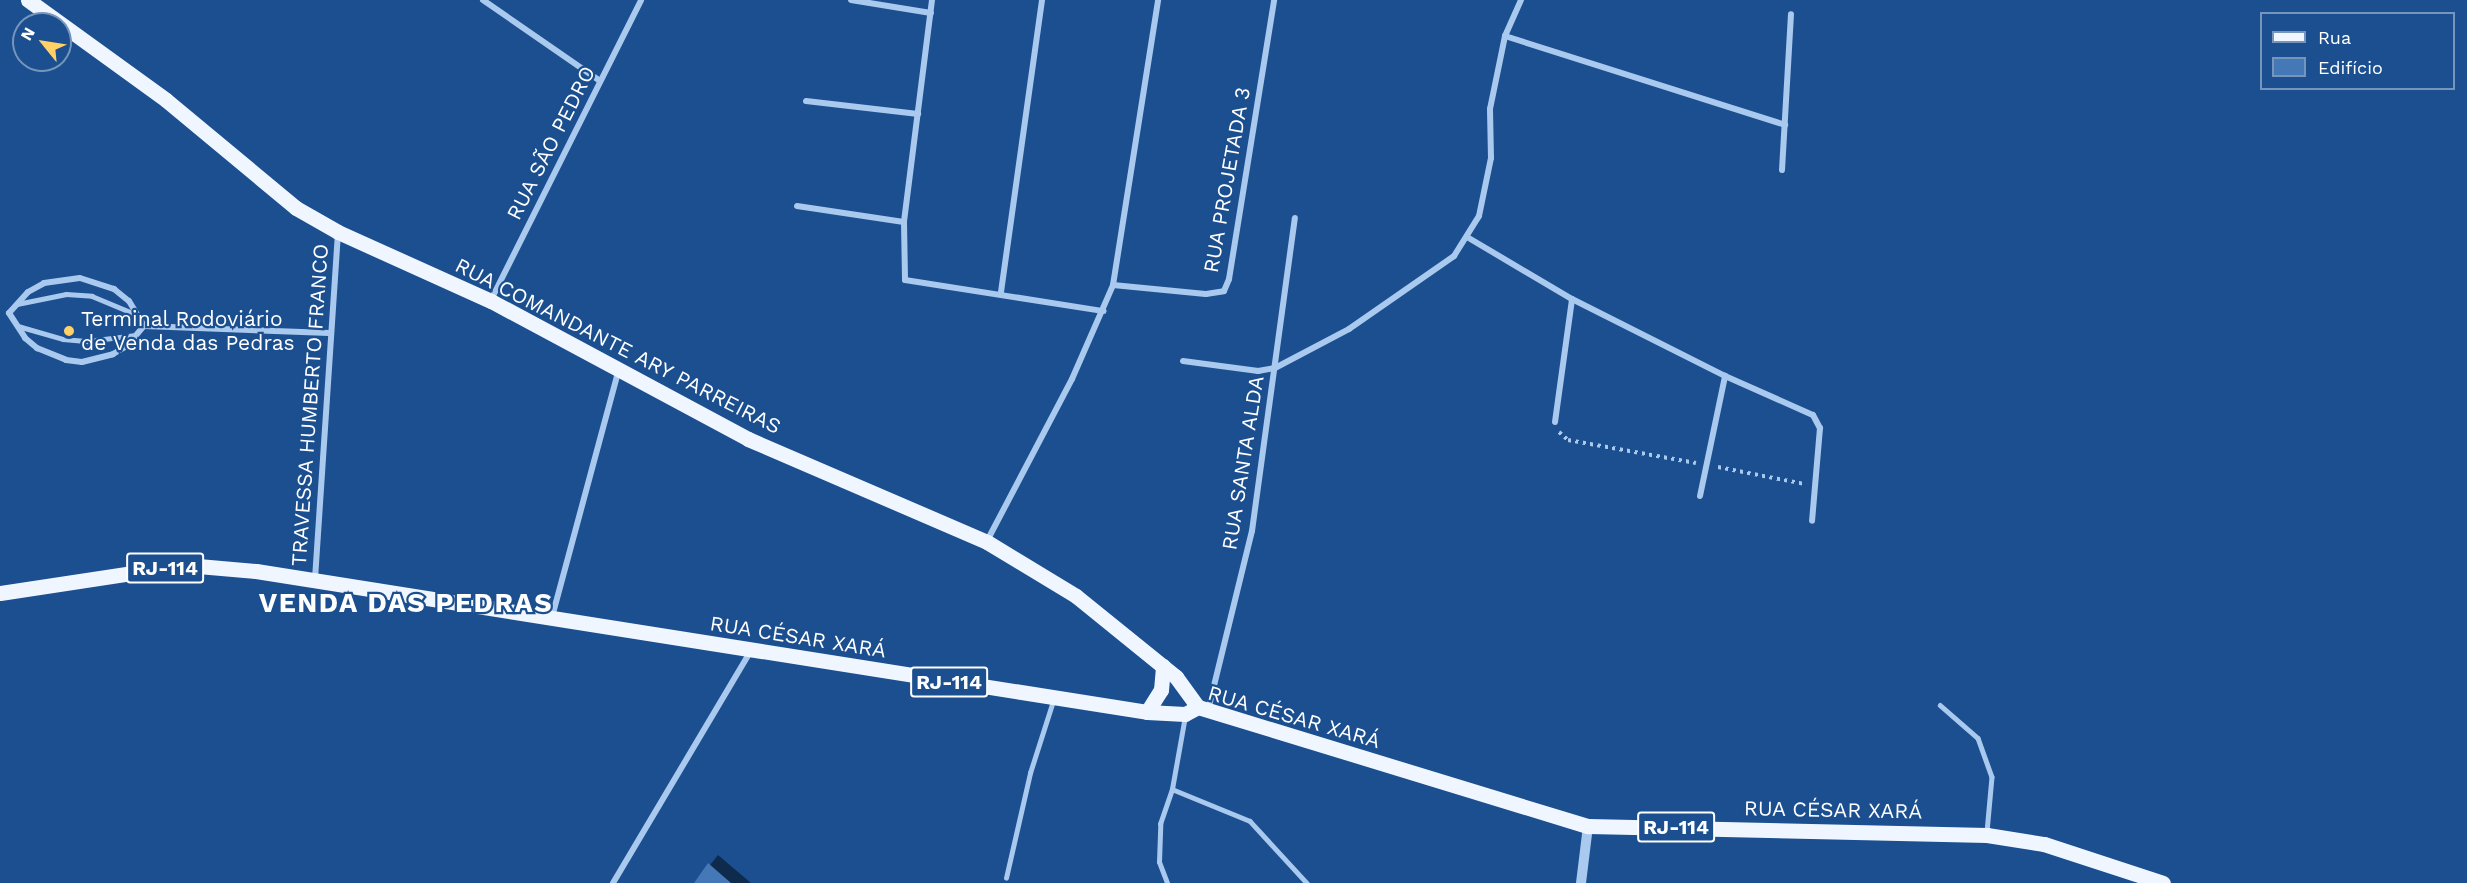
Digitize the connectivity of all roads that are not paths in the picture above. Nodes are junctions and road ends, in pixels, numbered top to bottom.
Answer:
1 (483, 0) edge
2 (641, 0) edge
3 (851, 0) edge
4 (932, 0) edge
5 (1042, 0) edge
6 (1158, 0) edge
7 (1274, 0) edge
8 (1521, 0) edge
9 (37, 2) edge
10 (931, 14) junction
11 (1791, 14) dead end
12 (1505, 36) junction
13 (600, 81) junction
14 (806, 100) dead end
15 (918, 114) junction
16 (1785, 125) junction
17 (1782, 170) dead end
18 (797, 206) dead end
19 (1295, 218) dead end
20 (904, 222) junction
21 (338, 232) junction
22 (1467, 237) junction
23 (1113, 285) junction
24 (1001, 292) junction
25 (1572, 299) junction
26 (491, 301) junction
27 (15, 305) junction
28 (1104, 311) junction
29 (0, 312) edge
30 (9, 313) junction
31 (139, 316) junction
32 (15, 325) junction
33 (144, 326) junction
34 (329, 333) junction
35 (138, 335) junction
36 (1183, 361) dead end
37 (1275, 368) junction
38 (619, 369) junction
39 (1725, 376) junction
40 (1555, 422) road end
41 (1700, 496) dead end
42 (1812, 521) dead end
43 (987, 542) junction
44 (315, 579) junction
45 (5, 590) edge
46 (552, 617) junction
47 (751, 651) junction
48 (1163, 666) junction
49 (1054, 698) junction
50 (1940, 705) dead end
51 (1197, 710) junction
52 (1147, 712) junction
53 (1172, 789) junction
54 (1588, 826) junction
55 (1987, 835) junction
56 (1005, 878) dead end
57 (613, 883) edge
58 (1167, 883) edge
59 (1306, 883) edge
60 (1581, 883) edge
61 (2163, 883) edge

1 - 13 street
2 - 13 street, RUA SÃO PEDRO
3 - 10 street
4 - 10 street
5 - 24 street
6 - 23 street
7 - 23 street, RUA PROJETADA 3
8 - 12 street
9 - 21 main road, RUA COMANDANTE ARY PARREIRAS
10 - 15 street
11 - 16 street
12 - 16 street
12 - 22 street
13 - 26 street, RUA SÃO PEDRO
14 - 15 street
15 - 20 street
16 - 17 street
18 - 20 street
19 - 37 street, RUA SANTA ALDA
20 - 24 street
21 - 26 main road, RUA COMANDANTE ARY PARREIRAS
21 - 34 street, TRAVESSA HUMBERTO FRANCO
22 - 25 street
22 - 37 street
23 - 28 street
24 - 28 street
25 - 39 street
25 - 40 street
26 - 38 main road, RUA COMANDANTE ARY PARREIRAS
27 - 30 street
27 - 31 lane
27 - 31 street
28 - 43 street
29 - 30 street
30 - 32 street
31 - 33 street
32 - 35 lane
32 - 35 street
33 - 34 street
33 - 35 street
34 - 44 street, TRAVESSA HUMBERTO FRANCO
36 - 37 street
37 - 51 street, RUA SANTA ALDA
38 - 43 main road, RUA COMANDANTE ARY PARREIRAS
38 - 46 street
39 - 41 street
39 - 42 street
43 - 48 main road, RUA COMANDANTE ARY PARREIRAS
44 - 45 main road, RUA CÉSAR XARÁ / RJ-114
44 - 46 main road, RUA CÉSAR XARÁ / RJ-114
46 - 47 main road, RUA CÉSAR XARÁ / RJ-114
47 - 49 main road, RUA CÉSAR XARÁ / RJ-114
47 - 57 street
48 - 51 main road, RUA COMANDANTE ARY PARREIRAS
48 - 52 main road
49 - 52 main road, RUA CÉSAR XARÁ / RJ-114
49 - 56 lane
50 - 55 lane
51 - 52 main road, RUA CÉSAR XARÁ / RJ-114
51 - 53 lane
51 - 54 main road, RUA CÉSAR XARÁ / RJ-114
53 - 58 lane
53 - 59 lane
54 - 55 main road, RUA CÉSAR XARÁ / RJ-114
54 - 60 street
55 - 61 main road, RUA CÉSAR XARÁ / RJ-114

